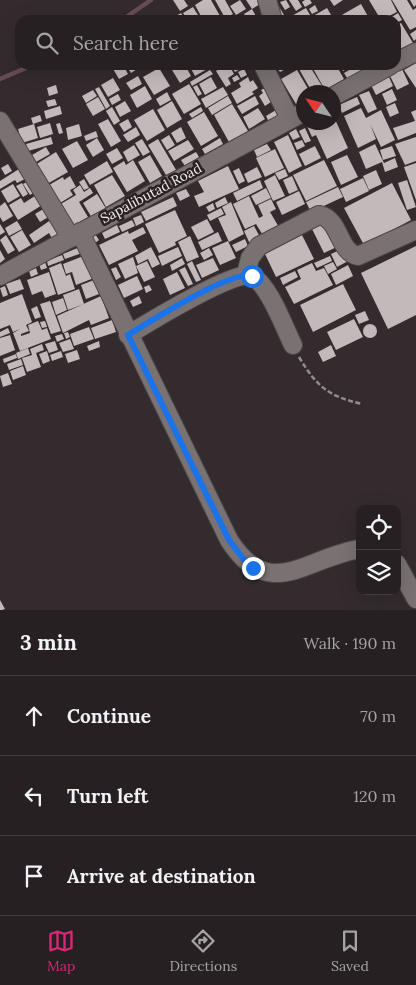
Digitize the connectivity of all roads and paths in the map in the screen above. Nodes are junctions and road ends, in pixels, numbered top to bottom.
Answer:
1 (267, 0) edge
2 (272, 15) edge
3 (416, 52) edge
4 (401, 60) edge
5 (266, 70) edge
6 (382, 70) edge
7 (341, 92) edge
8 (296, 114) edge
9 (296, 117) edge
10 (0, 121) edge
11 (416, 230) edge
12 (75, 234) junction
13 (246, 274) junction
14 (0, 276) edge
15 (128, 335) junction
16 (293, 345) joint
17 (362, 404) dead end
18 (356, 550) edge
19 (401, 571) edge
20 (416, 599) edge

1 - 2 street
3 - 4 street
5 - 8 street
6 - 7 street
9 - 12 street, Sapalibutad Road
10 - 12 street
11 - 13 street
12 - 14 street, Sapalibutad Road
12 - 15 street
13 - 15 street
13 - 16 street
15 - 18 street
16 - 17 path
19 - 20 street

